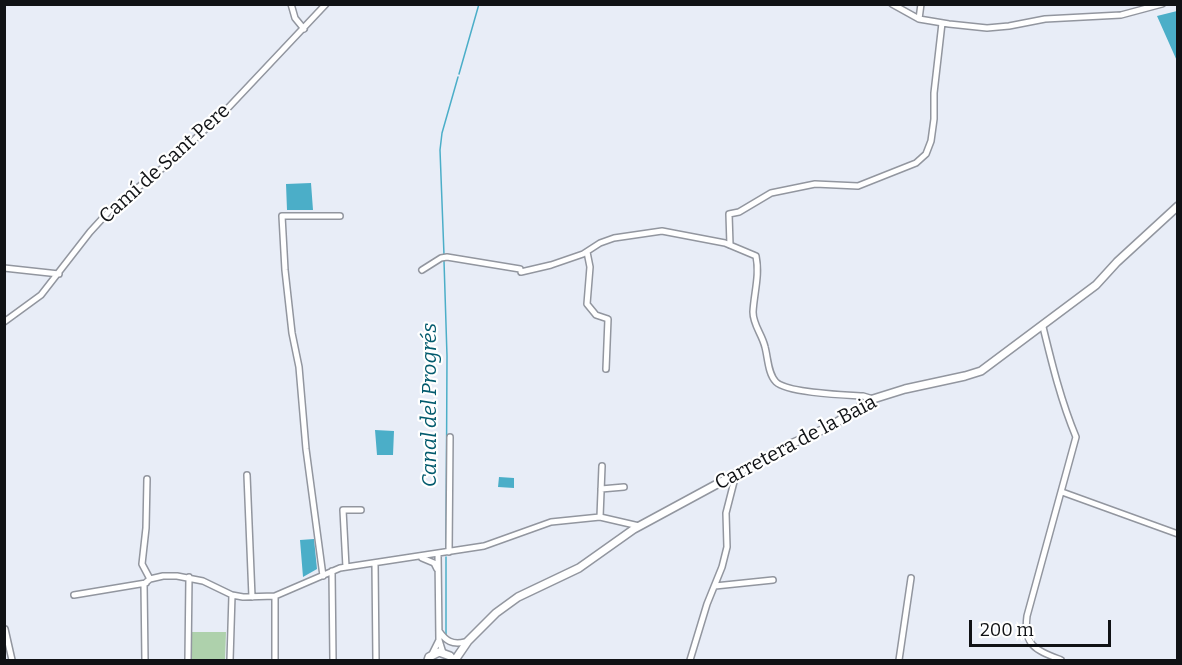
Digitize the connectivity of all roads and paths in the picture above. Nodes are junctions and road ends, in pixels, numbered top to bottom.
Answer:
1 (291, 4) edge
2 (326, 4) edge
3 (892, 4) edge
4 (921, 4) edge
5 (1162, 4) edge
6 (919, 19) junction
7 (942, 23) junction
8 (304, 29) junction
9 (1177, 209) edge
10 (340, 216) dead end
11 (730, 245) junction
12 (587, 252) junction
13 (4, 268) edge
14 (422, 270) dead end
15 (59, 274) junction
16 (4, 321) edge
17 (1043, 327) junction
18 (606, 369) dead end
19 (873, 399) junction
20 (450, 437) dead end
21 (602, 466) dead end
22 (736, 474) junction
23 (248, 475) dead end
24 (147, 479) dead end
25 (624, 487) dead end
26 (601, 489) junction
27 (1062, 492) junction
28 (361, 510) dead end
29 (600, 517) junction
30 (639, 526) junction
31 (1178, 534) edge
32 (449, 552) junction
33 (436, 555) junction
34 (419, 557) junction
35 (375, 563) junction
36 (346, 567) junction
37 (332, 571) junction
38 (440, 573) junction
39 (323, 576) junction
40 (189, 577) junction
41 (911, 578) dead end
42 (773, 580) dead end
43 (147, 582) junction
44 (715, 586) junction
45 (74, 595) dead end
46 (232, 595) junction
47 (275, 596) junction
48 (252, 597) junction
49 (5, 628) edge
50 (440, 631) junction
51 (439, 640) junction
52 (466, 642) junction
53 (444, 653) junction
54 (430, 658) edge
55 (12, 660) edge
56 (145, 660) edge
57 (188, 660) edge
58 (230, 660) edge
59 (275, 660) edge
60 (333, 660) edge
61 (376, 660) edge
62 (454, 660) edge
63 (690, 660) edge
64 (899, 660) edge
65 (1061, 660) edge

1 - 8 street
2 - 8 street, Camí de Sant Pere
3 - 6 street
4 - 6 street
5 - 7 street
6 - 7 street
7 - 11 street
8 - 15 street, Camí de Sant Pere
9 - 17 main road, Carretera de la Baia
10 - 39 street
11 - 12 street
11 - 19 street
12 - 14 street
12 - 18 street
13 - 15 street
15 - 16 street, Camí de Sant Pere
17 - 19 main road, Carretera de la Baia
17 - 27 street
19 - 22 main road, Carretera de la Baia
20 - 32 street
21 - 26 street
22 - 30 main road, Carretera de la Baia
22 - 44 street
23 - 48 street
24 - 43 street
25 - 26 street
26 - 29 street
27 - 31 street
27 - 65 street
28 - 36 street
29 - 30 street
29 - 32 street
30 - 52 main road, Carretera de la Baia
32 - 33 street
33 - 34 street
33 - 38 street
34 - 35 street
34 - 38 street
35 - 36 street
35 - 61 street
36 - 37 street
37 - 39 street
37 - 60 street
38 - 50 street
39 - 47 street
40 - 43 street
40 - 46 street
40 - 57 street
41 - 64 street
42 - 44 street
43 - 45 street
43 - 56 street
44 - 63 street
46 - 48 street
46 - 58 street
47 - 48 street
47 - 59 street
49 - 55 street
50 - 51 street
50 - 52 street
51 - 53 street
51 - 54 street
52 - 53 main road, Carretera de la Baia
52 - 62 main road, Carretera de la Baia
53 - 54 main road, Carretera de la Baia
53 - 62 main road

